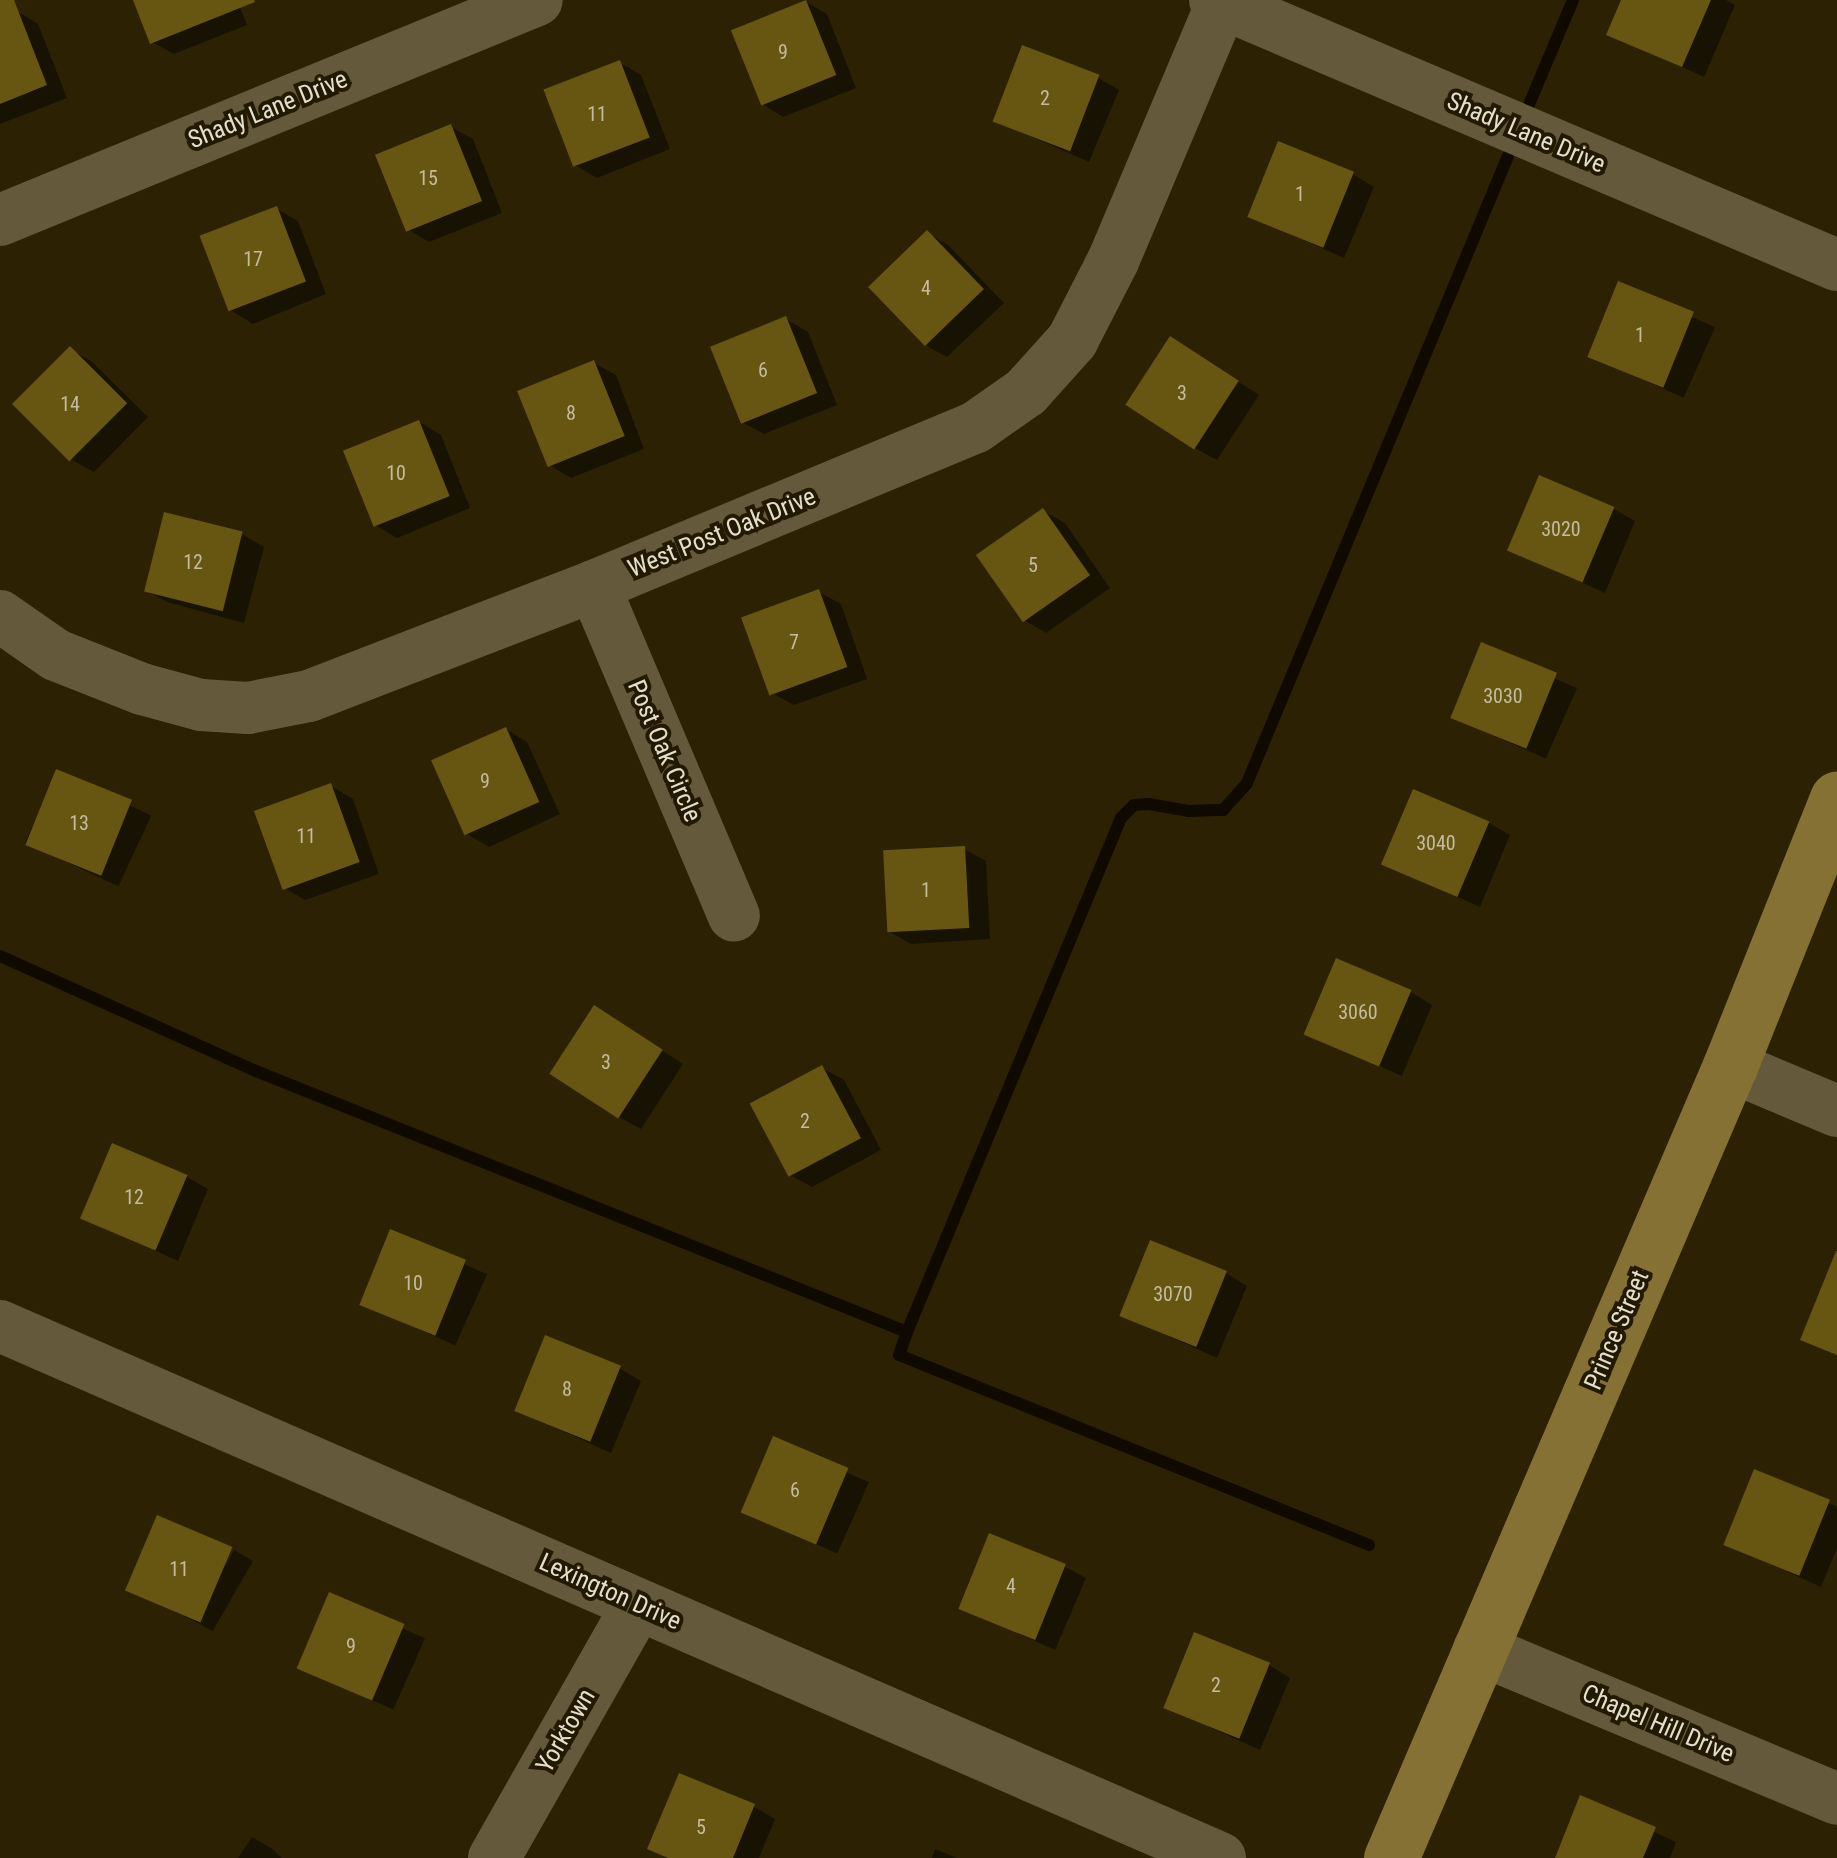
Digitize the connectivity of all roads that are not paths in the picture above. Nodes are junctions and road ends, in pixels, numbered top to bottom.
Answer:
1 (537, 0) edge
2 (1220, 1) edge
3 (0, 220) edge
4 (1837, 266) edge
5 (594, 586) junction
6 (0, 616) edge
7 (1837, 799) edge
8 (734, 916) dead end
9 (1730, 1066) junction
10 (1837, 1111) edge
11 (0, 1326) edge
12 (638, 1605) junction
13 (1480, 1649) junction
14 (1837, 1799) edge
15 (494, 1858) edge
16 (1220, 1858) edge
17 (1391, 1858) edge

1 - 3 street, Shady Lane Drive
2 - 4 street, Shady Lane Drive
2 - 5 street, West Post Oak Drive
5 - 6 street, West Post Oak Drive
5 - 8 street, Post Oak Circle
7 - 9 main road, Prince Street
9 - 10 street
9 - 13 main road, Prince Street
11 - 12 street, Lexington Drive
12 - 15 street, Yorktown
12 - 16 street, Lexington Drive
13 - 14 street, Chapel Hill Drive
13 - 17 main road, Prince Street

